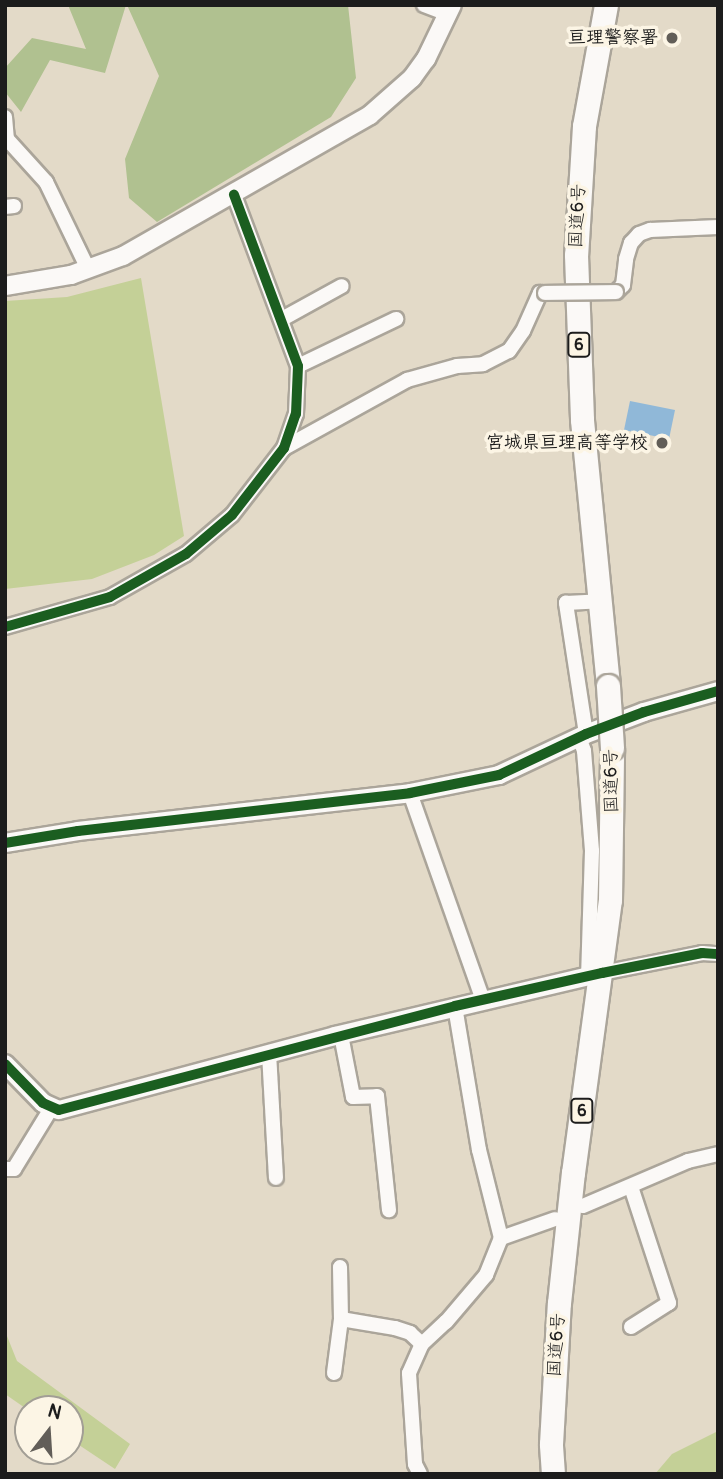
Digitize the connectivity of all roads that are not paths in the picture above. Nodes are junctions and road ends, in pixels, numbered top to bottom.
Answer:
1 (424, 5) edge
2 (606, 5) edge
3 (450, 9) edge
4 (5, 117) edge
5 (234, 195) junction
6 (718, 227) edge
7 (88, 269) junction
8 (5, 286) edge
9 (342, 286) dead end
10 (282, 318) junction
11 (396, 319) dead end
12 (298, 366) junction
13 (284, 448) junction
14 (600, 601) junction
15 (5, 627) edge
16 (718, 691) edge
17 (583, 735) junction
18 (410, 793) junction
19 (5, 844) edge
20 (718, 954) edge
21 (595, 975) junction
22 (483, 1000) junction
23 (455, 1006) junction
24 (341, 1035) junction
25 (269, 1053) junction
26 (5, 1064) edge
27 (52, 1107) junction
28 (718, 1154) edge
29 (5, 1169) edge
30 (276, 1178) dead end
31 (631, 1187) junction
32 (583, 1206) dead end
33 (389, 1210) dead end
34 (555, 1219) dead end
35 (501, 1238) junction
36 (340, 1266) dead end
37 (341, 1319) junction
38 (631, 1327) dead end
39 (422, 1344) junction
40 (334, 1373) dead end
41 (420, 1474) edge
42 (553, 1474) edge

1 - 3 street
2 - 14 highway, 国道6号 / 6
3 - 5 street
4 - 7 street
5 - 7 street
5 - 10 street
6 - 13 street, bridge
7 - 8 street
9 - 10 street
10 - 12 street
11 - 12 street
12 - 13 street
13 - 15 street
14 - 17 street
14 - 21 highway, 国道6号 / 6, bridge
16 - 17 street
17 - 18 street
17 - 21 street
18 - 19 street
18 - 22 street
20 - 21 street
21 - 22 street
21 - 42 highway, 国道6号 / 6
22 - 23 street
23 - 24 street
23 - 35 street
24 - 25 street
24 - 33 street
25 - 27 street
25 - 30 street
26 - 27 street
27 - 29 street
28 - 31 street
31 - 32 street
31 - 38 street
34 - 35 street
35 - 39 street
36 - 37 street
37 - 39 street
37 - 40 street
39 - 41 street

